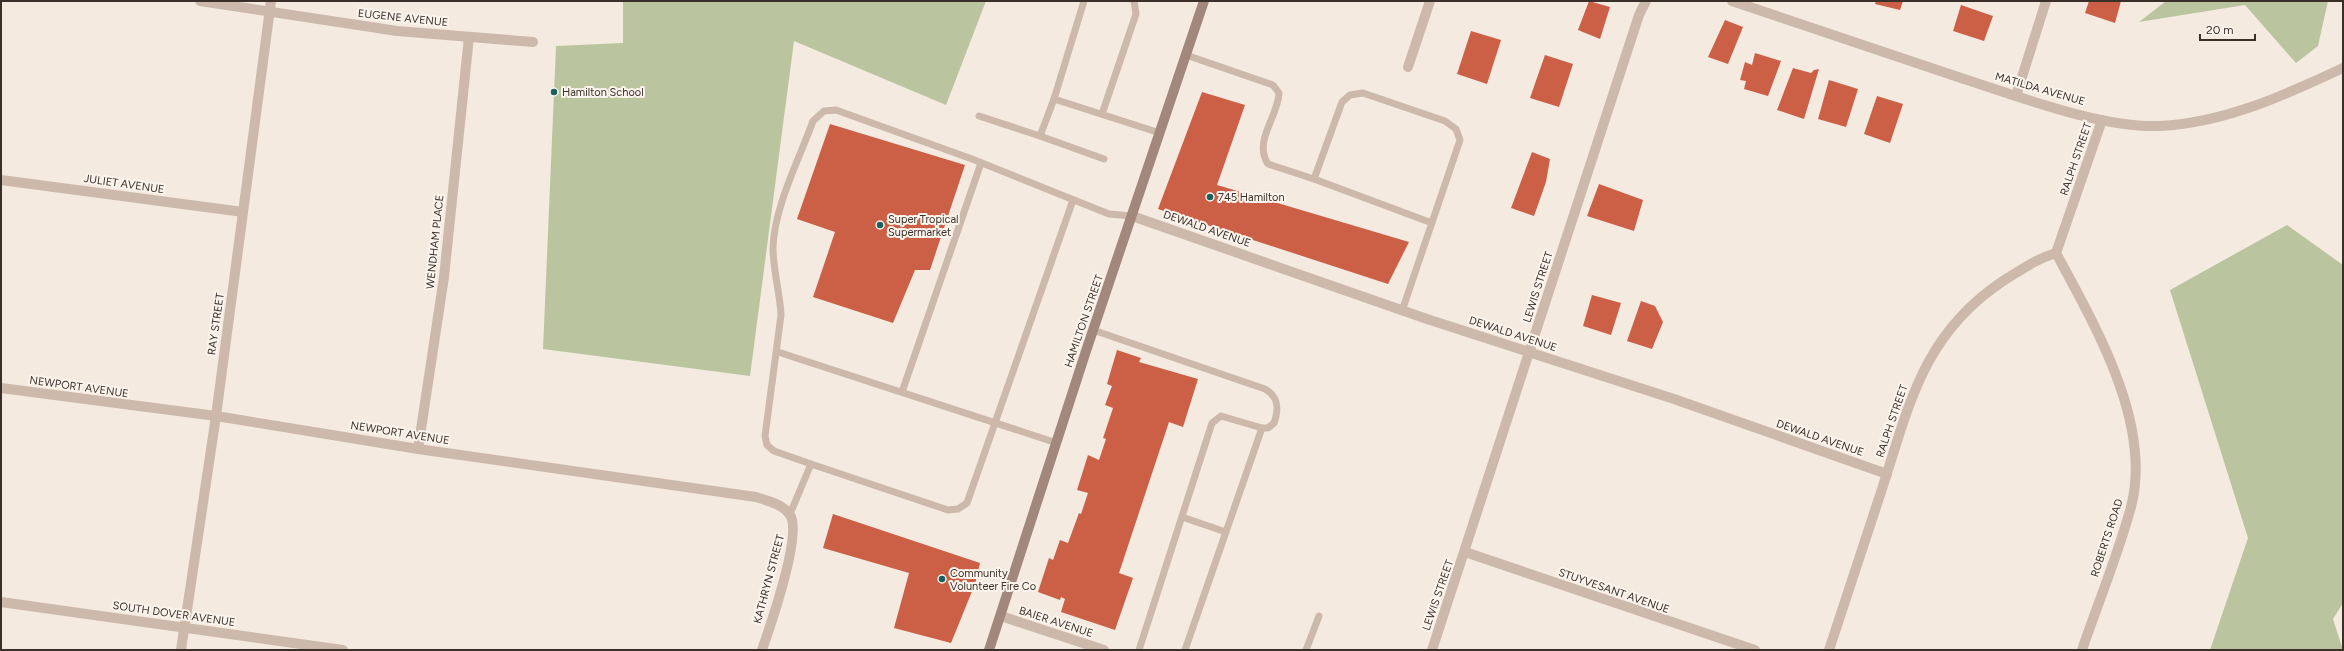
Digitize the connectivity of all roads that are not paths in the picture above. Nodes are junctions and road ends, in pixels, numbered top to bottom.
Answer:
1 (200, 1) edge
2 (271, 1) edge
3 (1084, 1) edge
4 (1134, 1) edge
5 (1204, 1) edge
6 (1430, 1) edge
7 (1646, 1) edge
8 (1732, 1) edge
9 (2046, 1) edge
10 (270, 12) junction
11 (469, 37) junction
12 (533, 42) dead end
13 (1186, 55) junction
14 (1408, 67) dead end
15 (2343, 68) edge
16 (2016, 96) junction
17 (1054, 99) junction
18 (1102, 114) junction
19 (979, 116) dead end
20 (2102, 120) junction
21 (1160, 133) junction
22 (1040, 136) junction
23 (1104, 158) dead end
24 (981, 163) junction
25 (1314, 179) junction
26 (1, 180) edge
27 (1073, 200) junction
28 (243, 212) junction
29 (1132, 216) junction
30 (1432, 223) junction
31 (2056, 254) junction
32 (1402, 310) junction
33 (1093, 330) junction
34 (778, 352) junction
35 (1530, 352) junction
36 (1, 388) edge
37 (902, 392) junction
38 (216, 416) junction
39 (995, 422) junction
40 (1262, 428) junction
41 (1056, 443) junction
42 (418, 449) junction
43 (811, 464) junction
44 (1887, 474) junction
45 (790, 514) junction
46 (1182, 517) junction
47 (1226, 532) junction
48 (1465, 552) junction
49 (1, 602) edge
50 (1001, 616) junction
51 (1319, 616) dead end
52 (184, 628) junction
53 (181, 650) edge
54 (343, 650) edge
55 (762, 650) edge
56 (990, 650) edge
57 (1104, 650) edge
58 (1140, 650) edge
59 (1185, 650) edge
60 (1306, 650) edge
61 (1432, 650) edge
62 (1755, 650) edge
63 (1829, 650) edge
64 (2082, 650) edge

1 - 10 street, EUGENE AVENUE
2 - 10 street, RAY STREET
3 - 17 lane
4 - 18 lane
5 - 13 street, HAMILTON STREET
6 - 14 street
7 - 35 street, LEWIS STREET
8 - 16 street, MATILDA AVENUE
9 - 16 street
10 - 11 street, EUGENE AVENUE
10 - 28 street, RAY STREET
11 - 12 street, EUGENE AVENUE
11 - 42 street, WENDHAM PLACE
13 - 21 street, HAMILTON STREET
13 - 25 lane
15 - 20 street, MATILDA AVENUE
16 - 20 street, MATILDA AVENUE
17 - 18 lane
17 - 22 lane
18 - 21 lane
19 - 22 lane
20 - 31 street, RALPH STREET
21 - 29 street, HAMILTON STREET
22 - 23 lane
24 - 27 lane
24 - 34 lane
24 - 37 lane
25 - 30 lane
25 - 30 lane
26 - 28 street, JULIET AVENUE
27 - 29 lane
27 - 39 lane
28 - 38 street, RAY STREET
29 - 32 street, DEWALD AVENUE
29 - 33 street, HAMILTON STREET
30 - 32 lane
31 - 44 street, RALPH STREET
31 - 64 street, ROBERTS ROAD
32 - 35 street, DEWALD AVENUE
33 - 40 lane
33 - 41 street, HAMILTON STREET
34 - 37 lane
34 - 43 lane
35 - 44 street, DEWALD AVENUE
35 - 48 street, LEWIS STREET
36 - 38 street, NEWPORT AVENUE
37 - 39 lane
38 - 42 street, NEWPORT AVENUE
38 - 52 street, RAY STREET
39 - 41 lane
39 - 43 lane
40 - 46 lane
40 - 47 lane
41 - 50 street, HAMILTON STREET
42 - 45 street, NEWPORT AVENUE
43 - 45 lane
44 - 63 street, RALPH STREET
45 - 55 street, KATHRYN STREET
46 - 47 lane
46 - 58 lane
47 - 59 lane
48 - 61 street, LEWIS STREET
48 - 62 street, STUYVESANT AVENUE
49 - 52 street, SOUTH DOVER AVENUE
50 - 56 street, HAMILTON STREET
50 - 57 street, BAIER AVENUE
51 - 60 lane
52 - 53 street, RAY STREET
52 - 54 street, SOUTH DOVER AVENUE

